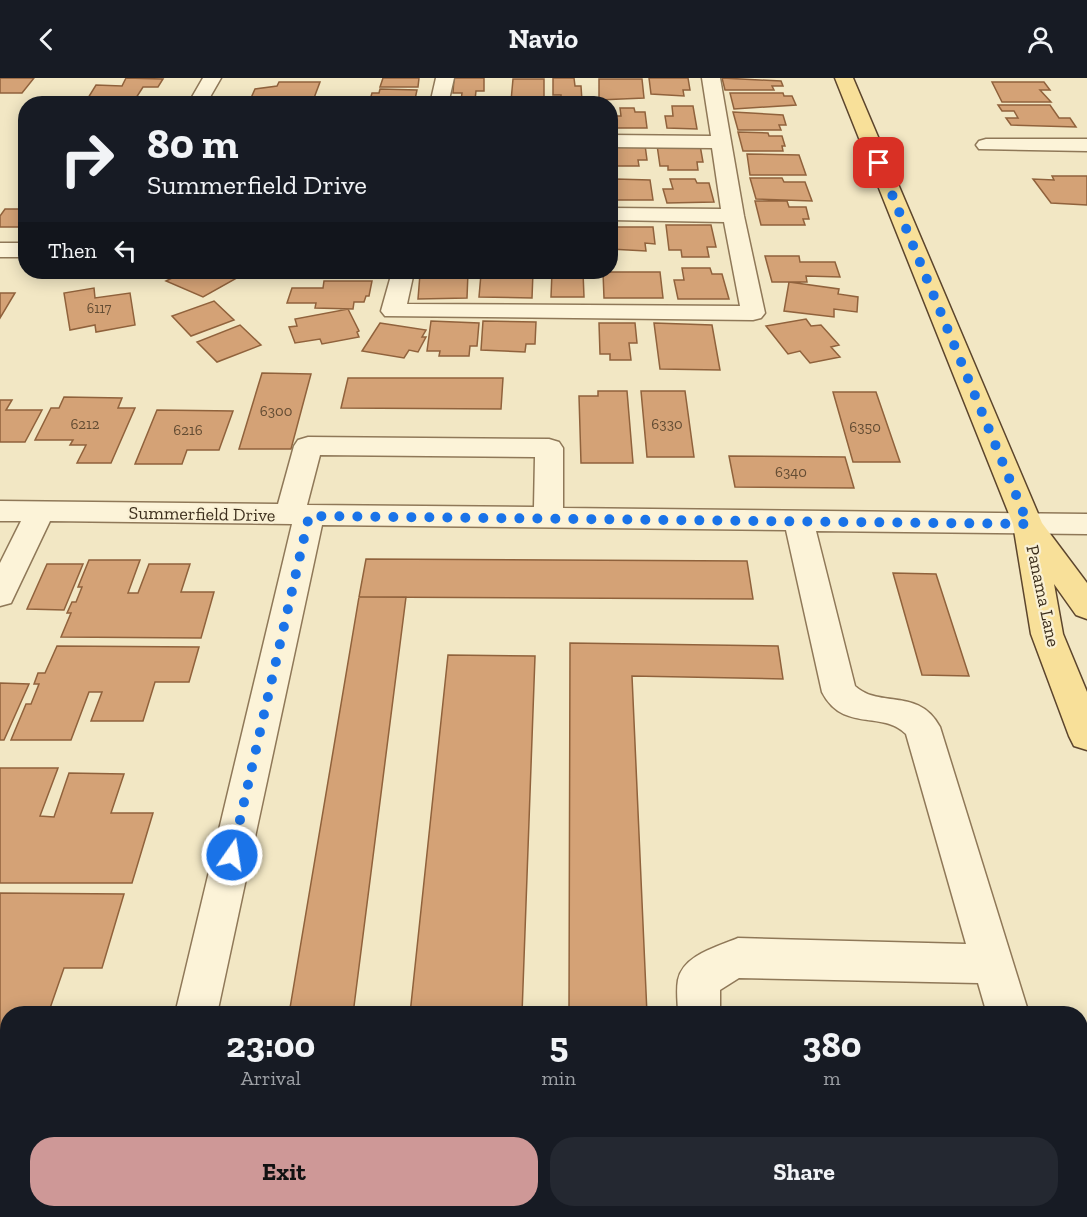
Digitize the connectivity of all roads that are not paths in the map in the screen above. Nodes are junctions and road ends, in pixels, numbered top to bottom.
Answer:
1 (212, 78) edge
2 (444, 78) edge
3 (711, 78) edge
4 (844, 78) edge
5 (202, 96) edge
6 (441, 96) edge
7 (618, 141) edge
8 (723, 142) junction
9 (986, 145) dead end
10 (1087, 146) edge
11 (618, 214) edge
12 (733, 216) junction
13 (0, 250) edge
14 (18, 250) edge
15 (400, 279) edge
16 (0, 511) edge
17 (40, 512) junction
18 (299, 516) junction
19 (548, 518) junction
20 (799, 521) junction
21 (1028, 524) junction
22 (1087, 524) edge
23 (0, 595) edge
24 (1087, 607) edge
25 (1087, 736) edge
26 (994, 964) junction
27 (198, 1006) edge
28 (699, 1006) edge
29 (1006, 1006) edge

1 - 5 street
2 - 6 street
3 - 8 street
4 - 21 main road, Panama Lane
7 - 8 street
8 - 12 street
9 - 10 street
11 - 12 street
12 - 15 street
13 - 14 street
16 - 17 street, Summerfield Drive
17 - 18 street, Summerfield Drive
17 - 23 street
18 - 19 street, Summerfield Drive
18 - 19 street
18 - 27 street
19 - 20 street, Summerfield Drive
20 - 21 street, Summerfield Drive
20 - 26 street
21 - 22 street, Summerfield Drive
21 - 24 main road, Panama Lane
21 - 25 main road, Panama Lane
26 - 28 street
26 - 29 street

